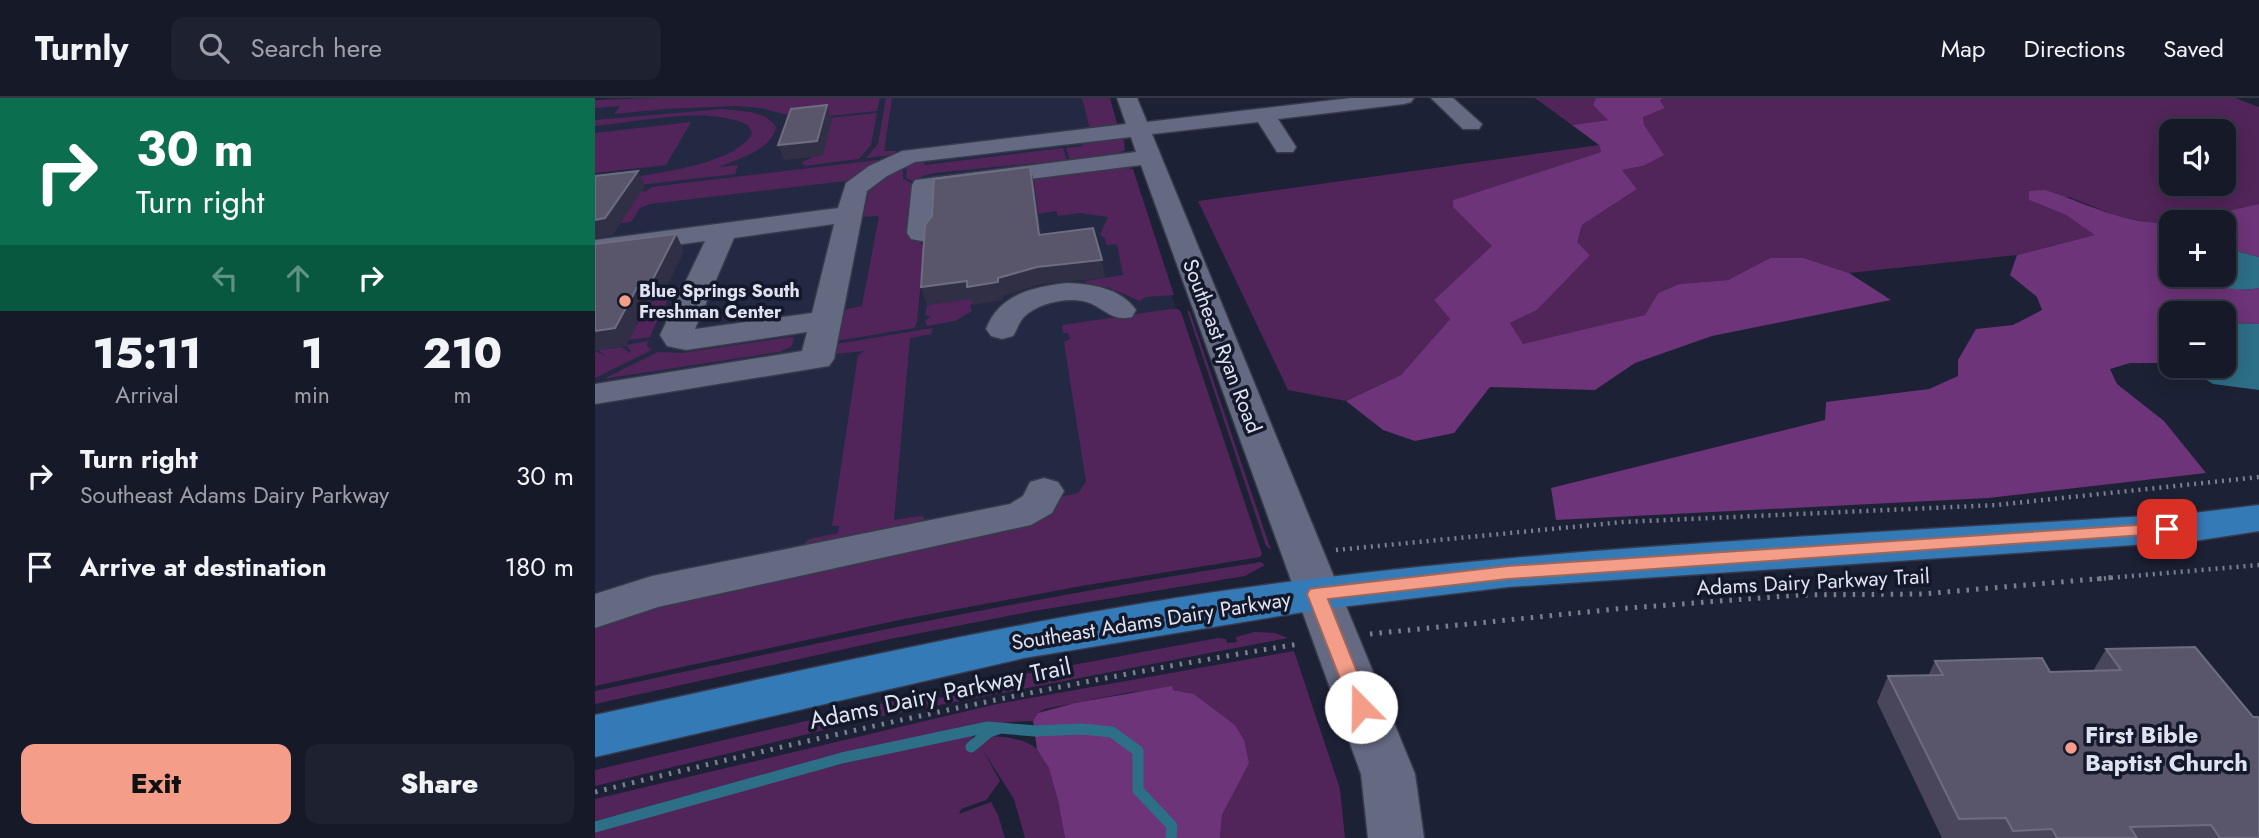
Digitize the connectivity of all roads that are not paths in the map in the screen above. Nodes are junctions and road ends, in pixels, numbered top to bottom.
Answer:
1 (1127, 98) edge
2 (1404, 98) edge
3 (1441, 98) edge
4 (1265, 115) junction
5 (1471, 124) dead end
6 (1143, 144) junction
7 (1285, 147) dead end
8 (850, 214) junction
9 (724, 230) junction
10 (921, 233) edge
11 (595, 248) edge
12 (1121, 310) dead end
13 (826, 320) junction
14 (1002, 329) dead end
15 (595, 394) edge
16 (1044, 491) dead end
17 (2259, 518) edge
18 (1320, 573) junction
19 (595, 611) edge
20 (595, 736) edge
21 (1396, 838) edge

1 - 6 street, Southeast Ryan Road
2 - 4 street
3 - 5 street
4 - 6 street
4 - 7 street
6 - 8 street
6 - 10 street
6 - 18 street, Southeast Ryan Road
8 - 9 street
8 - 13 street
9 - 11 street
9 - 13 street
12 - 14 street
13 - 15 street
16 - 19 street
17 - 18 main road, Southeast Adams Dairy Parkway
18 - 20 main road, Southeast Adams Dairy Parkway
18 - 21 street, Southeast Ryan Road

